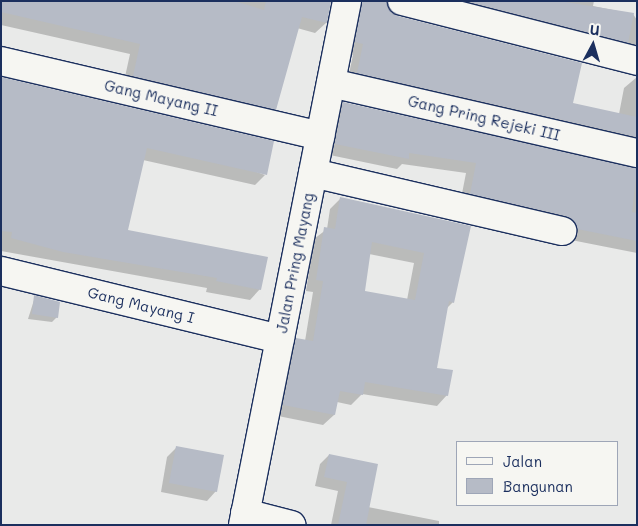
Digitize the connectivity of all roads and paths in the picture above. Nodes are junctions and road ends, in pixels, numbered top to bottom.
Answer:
1 (347, 1) edge
2 (402, 1) edge
3 (1, 60) edge
4 (637, 60) edge
5 (331, 83) junction
6 (320, 136) junction
7 (637, 153) edge
8 (313, 173) junction
9 (562, 232) dead end
10 (1, 271) edge
11 (280, 338) junction
12 (244, 519) edge
13 (292, 525) edge

1 - 5 street, Jalan Pring Mayang
2 - 4 street
3 - 6 street, Gang Mayang II
5 - 6 street, Jalan Pring Mayang
5 - 7 street, Gang Pring Rejeki III
6 - 8 street, Jalan Pring Mayang
8 - 9 street
8 - 11 street, Jalan Pring Mayang
10 - 11 street, Gang Mayang I
11 - 12 street, Jalan Pring Mayang
12 - 13 street

